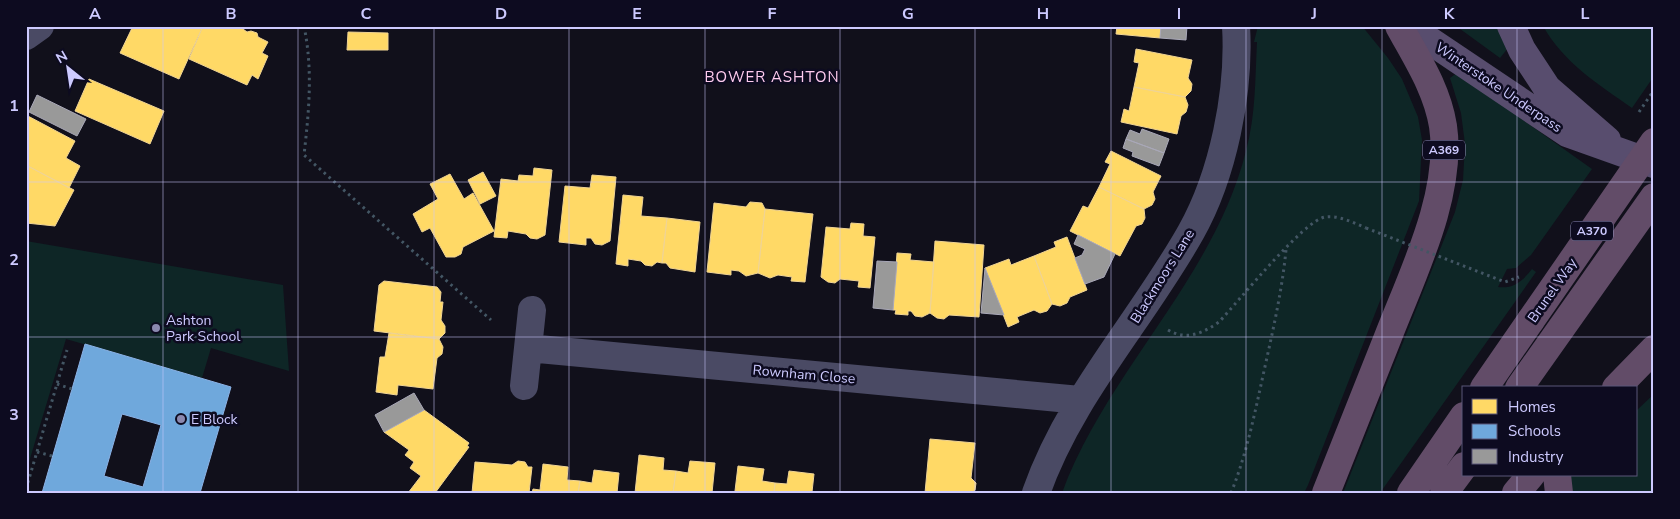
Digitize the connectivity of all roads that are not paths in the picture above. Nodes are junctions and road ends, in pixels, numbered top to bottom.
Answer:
1 (40, 26) edge
2 (1399, 26) edge
3 (1408, 26) edge
4 (1511, 26) edge
5 (1238, 30) edge
6 (26, 36) edge
7 (1654, 142) edge
8 (1621, 152) junction
9 (1654, 164) edge
10 (1654, 197) edge
11 (532, 310) dead end
12 (528, 348) junction
13 (1654, 349) edge
14 (524, 386) dead end
15 (1485, 386) edge
16 (1520, 386) edge
17 (1618, 386) edge
18 (1080, 400) junction
19 (1462, 419) edge
20 (1462, 469) edge
21 (1531, 476) edge
22 (1557, 476) edge
23 (1036, 493) edge
24 (1326, 493) edge
25 (1411, 493) edge
26 (1444, 493) edge
27 (1516, 493) edge
28 (1559, 493) edge

1 - 6 street
2 - 24 highway, A369
3 - 8 main road, Winterstoke Underpass
4 - 8 main road, Winterstoke Underpass
5 - 18 street, Blackmoors Lane
7 - 15 highway, Brunel Way / A370, bridge
8 - 9 main road, Winterstoke Underpass
10 - 16 highway, A370
11 - 12 street
12 - 14 street
12 - 18 street, Rownham Close
13 - 17 highway
18 - 23 street, Blackmoors Lane
19 - 25 highway
20 - 26 highway
21 - 27 highway
22 - 28 highway

